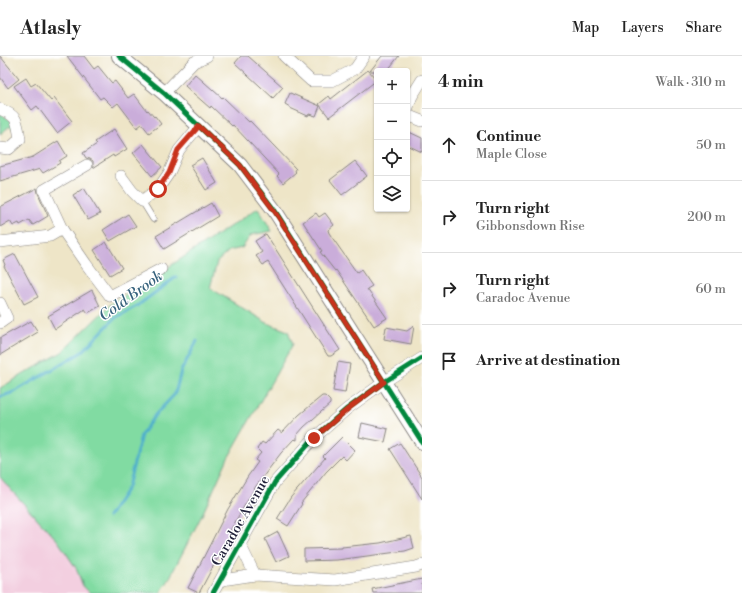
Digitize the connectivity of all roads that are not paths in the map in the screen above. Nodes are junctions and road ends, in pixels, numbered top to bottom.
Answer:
1 (119, 56) edge
2 (207, 56) edge
3 (284, 56) edge
4 (364, 56) edge
5 (422, 80) edge
6 (164, 93) junction
7 (409, 104) edge
8 (0, 109) edge
9 (410, 116) edge
10 (422, 121) edge
11 (199, 126) junction
12 (0, 148) edge
13 (87, 165) dead end
14 (121, 176) dead end
15 (142, 201) junction
16 (153, 219) dead end
17 (62, 229) junction
18 (0, 242) edge
19 (161, 269) dead end
20 (0, 303) edge
21 (0, 323) edge
22 (422, 358) edge
23 (384, 382) junction
24 (422, 442) edge
25 (240, 544) junction
26 (422, 565) edge
27 (255, 575) junction
28 (222, 580) junction
29 (214, 593) edge

1 - 6 street
2 - 6 street
3 - 4 street
5 - 7 street
6 - 11 street
8 - 12 street
9 - 10 street
11 - 15 street
11 - 23 street
13 - 17 street
14 - 15 street
15 - 16 lane
17 - 18 street
17 - 19 street
20 - 21 street
22 - 23 street, Caradoc Avenue
23 - 24 street
23 - 25 street, Caradoc Avenue
25 - 27 street
25 - 28 street, Caradoc Avenue
26 - 27 street
27 - 28 street
28 - 29 street, Caradoc Avenue

